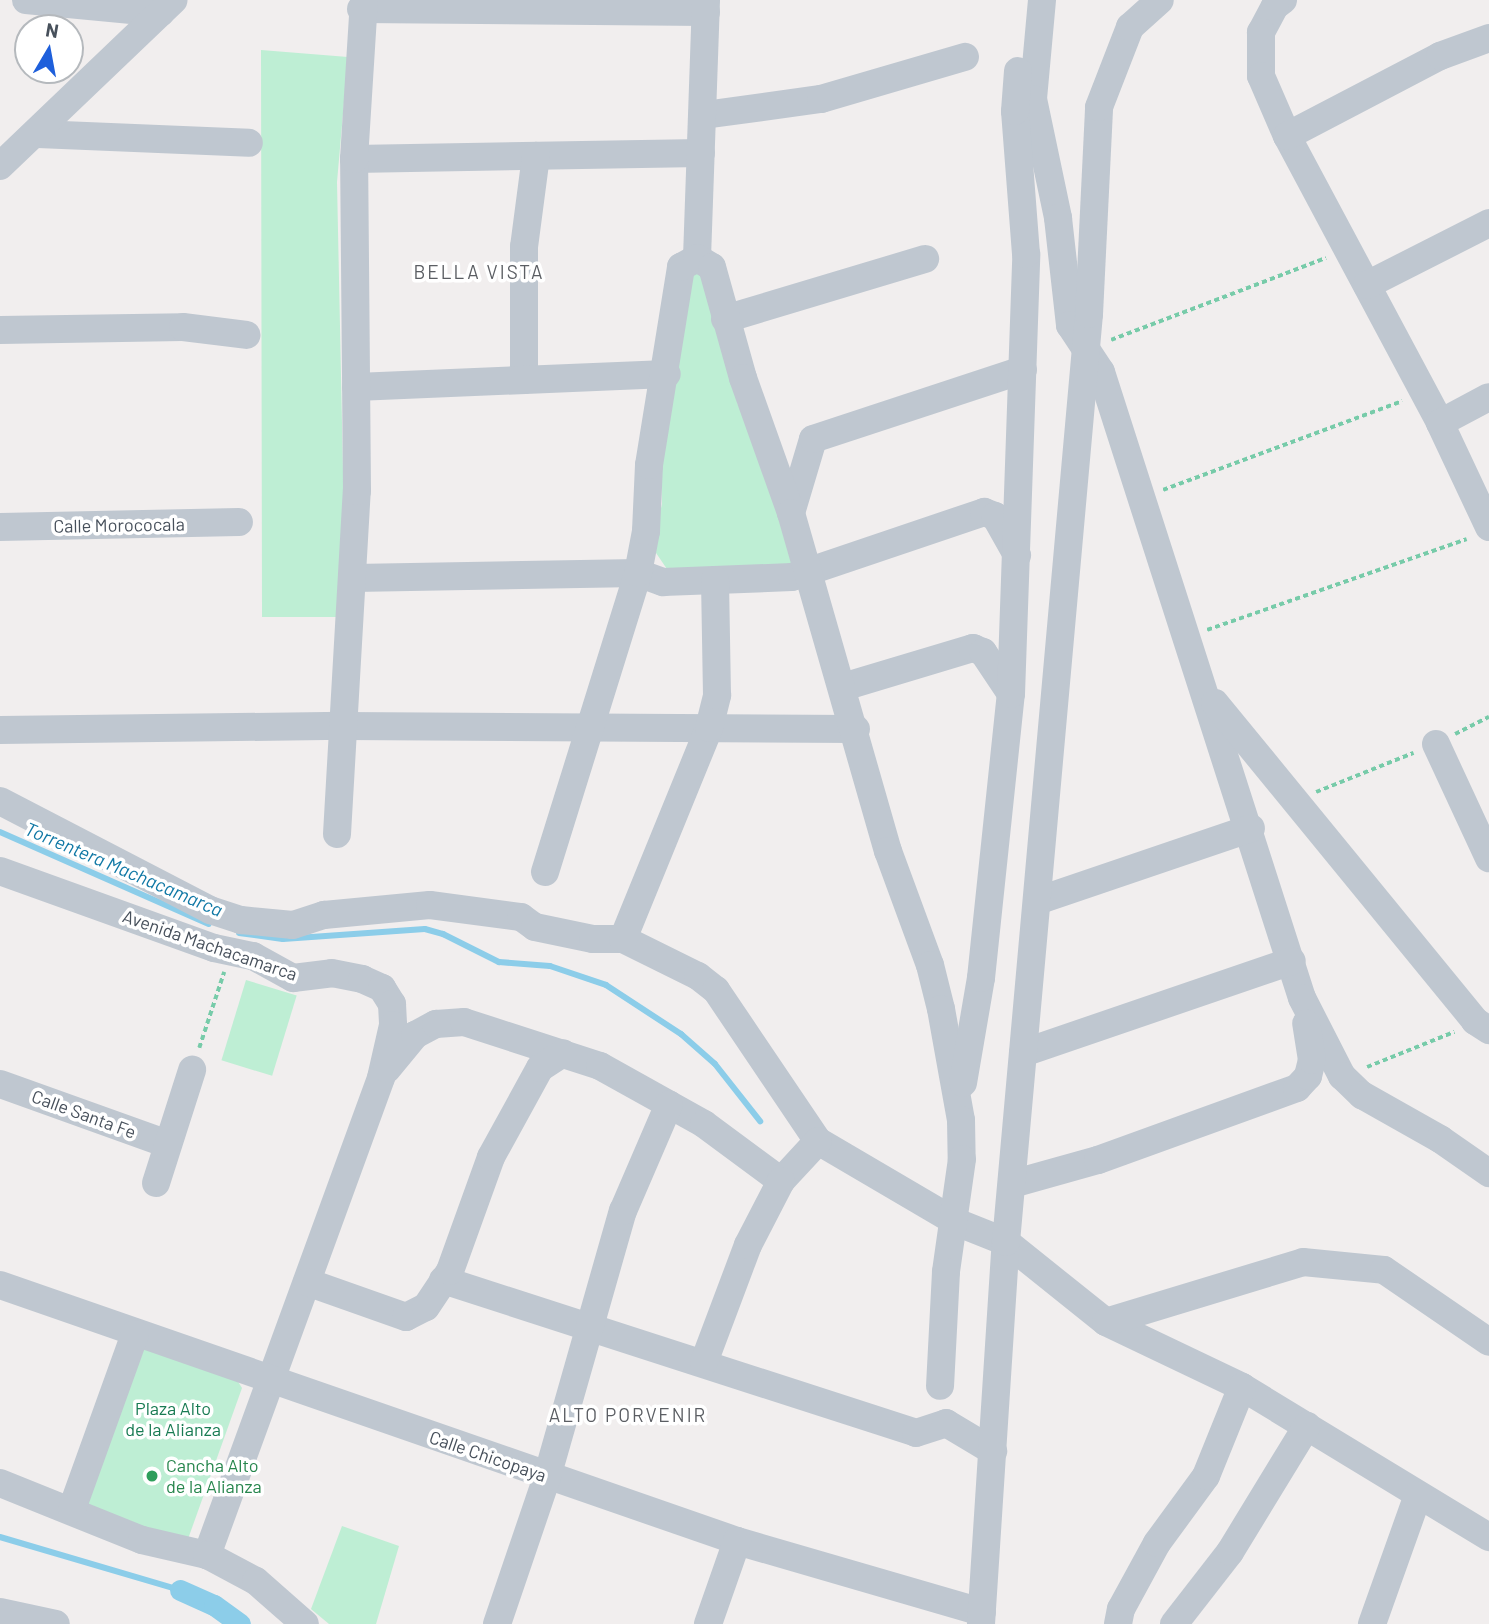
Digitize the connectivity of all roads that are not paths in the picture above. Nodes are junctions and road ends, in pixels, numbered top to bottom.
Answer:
1 (26, 0) edge
2 (1033, 0) edge
3 (1042, 0) edge
4 (1160, 0) edge
5 (1283, 0) edge
6 (363, 5) edge
7 (167, 6) edge
8 (706, 6) edge
9 (1489, 38) edge
10 (965, 57) dead end
11 (704, 115) junction
12 (38, 134) junction
13 (1287, 136) junction
14 (249, 143) dead end
15 (701, 153) junction
16 (536, 156) junction
17 (354, 159) junction
18 (0, 166) edge
19 (1489, 223) edge
20 (698, 258) junction
21 (925, 259) dead end
22 (1367, 285) junction
23 (725, 319) junction
24 (0, 330) edge
25 (247, 335) dead end
26 (1083, 351) junction
27 (1023, 370) junction
28 (667, 373) junction
29 (524, 380) junction
30 (356, 387) junction
31 (1489, 397) edge
32 (1440, 423) junction
33 (792, 513) junction
34 (239, 522) dead end
35 (0, 527) edge
36 (1483, 531) edge
37 (1018, 557) junction
38 (806, 569) junction
39 (638, 573) junction
40 (354, 578) junction
41 (715, 580) junction
42 (843, 687) junction
43 (1204, 690) junction
44 (1011, 694) junction
45 (344, 726) junction
46 (590, 727) junction
47 (709, 728) junction
48 (856, 729) junction
49 (0, 730) edge
50 (1436, 744) road end
51 (0, 801) edge
52 (1251, 828) junction
53 (337, 834) dead end
54 (1489, 858) edge
55 (0, 871) edge
56 (545, 872) dead end
57 (1038, 901) junction
58 (623, 939) junction
59 (1292, 961) junction
60 (1302, 998) junction
61 (1482, 1025) edge
62 (563, 1053) junction
63 (1023, 1053) junction
64 (192, 1070) road end
65 (381, 1078) junction
66 (0, 1084) edge
67 (669, 1104) junction
68 (961, 1120) junction
69 (818, 1140) junction
70 (168, 1144) junction
71 (1489, 1173) edge
72 (780, 1181) junction
73 (156, 1183) dead end
74 (1012, 1184) junction
75 (956, 1222) junction
76 (1006, 1242) junction
77 (443, 1280) junction
78 (307, 1282) junction
79 (0, 1285) edge
80 (1105, 1322) junction
81 (591, 1327) junction
82 (135, 1334) junction
83 (1489, 1342) edge
84 (704, 1362) junction
85 (270, 1380) junction
86 (940, 1386) dead end
87 (1242, 1387) junction
88 (1307, 1426) junction
89 (993, 1451) junction
90 (547, 1477) junction
91 (0, 1483) edge
92 (1418, 1495) junction
93 (72, 1509) junction
94 (1489, 1537) edge
95 (737, 1541) junction
96 (207, 1555) junction
97 (0, 1612) edge
98 (981, 1618) edge
99 (55, 1624) edge
100 (305, 1624) edge
101 (497, 1624) edge
102 (708, 1624) edge
103 (1118, 1624) edge
104 (1174, 1624) edge
105 (1372, 1624) edge

1 - 7 street
2 - 27 street
3 - 26 street
4 - 26 street
5 - 13 street
6 - 8 street
6 - 17 street
7 - 12 street
8 - 11 street
9 - 13 street
10 - 11 street
11 - 15 street
12 - 14 street
12 - 18 street
13 - 22 street
15 - 16 street
15 - 20 street
16 - 17 street
16 - 29 street
17 - 30 street
19 - 22 street
20 - 23 street
20 - 28 street
21 - 23 street
22 - 32 street
23 - 33 street
24 - 25 street
26 - 43 street
26 - 57 street
27 - 33 street
27 - 37 street
28 - 29 street
28 - 39 street
29 - 30 street
30 - 40 street
31 - 32 street
32 - 36 street
33 - 38 street
34 - 35 street, Calle Morococala
37 - 38 street
37 - 44 street
38 - 41 street
38 - 42 street
39 - 40 street
39 - 41 street
39 - 46 street
40 - 45 street
41 - 47 street
42 - 44 street
42 - 48 street
43 - 52 street
43 - 61 street
44 - 68 street
45 - 46 street
45 - 49 street
45 - 53 street
46 - 47 street
46 - 56 street
47 - 48 street
47 - 58 street
48 - 68 street
50 - 54 street
51 - 58 street
52 - 57 street
52 - 59 street
55 - 65 street, Avenida Machacamarca
57 - 63 street
58 - 69 street
59 - 60 street
59 - 63 street
60 - 71 street
60 - 74 street
62 - 65 street
62 - 67 street
62 - 77 street
63 - 74 street
64 - 70 street
65 - 78 street
66 - 70 street, Calle Santa Fe
67 - 72 street
67 - 81 street
68 - 75 street
69 - 72 street
69 - 75 street
70 - 73 street
72 - 84 street
74 - 76 street
75 - 76 street
75 - 86 street
76 - 80 street
76 - 89 street
77 - 78 street
77 - 81 street
78 - 85 street
79 - 82 street, Calle Chicopaya
80 - 83 street
80 - 87 street
81 - 84 street
81 - 90 street
82 - 85 street, Calle Chicopaya
82 - 93 street
84 - 89 street
85 - 90 street, Calle Chicopaya
85 - 96 street
87 - 88 street
87 - 103 street
88 - 92 street
88 - 104 street
89 - 98 street
90 - 95 street, Calle Chicopaya
90 - 101 street
91 - 93 street
92 - 94 street
92 - 105 street
93 - 96 street
95 - 98 street, Calle Chicopaya
95 - 102 street
96 - 100 street
97 - 99 street

